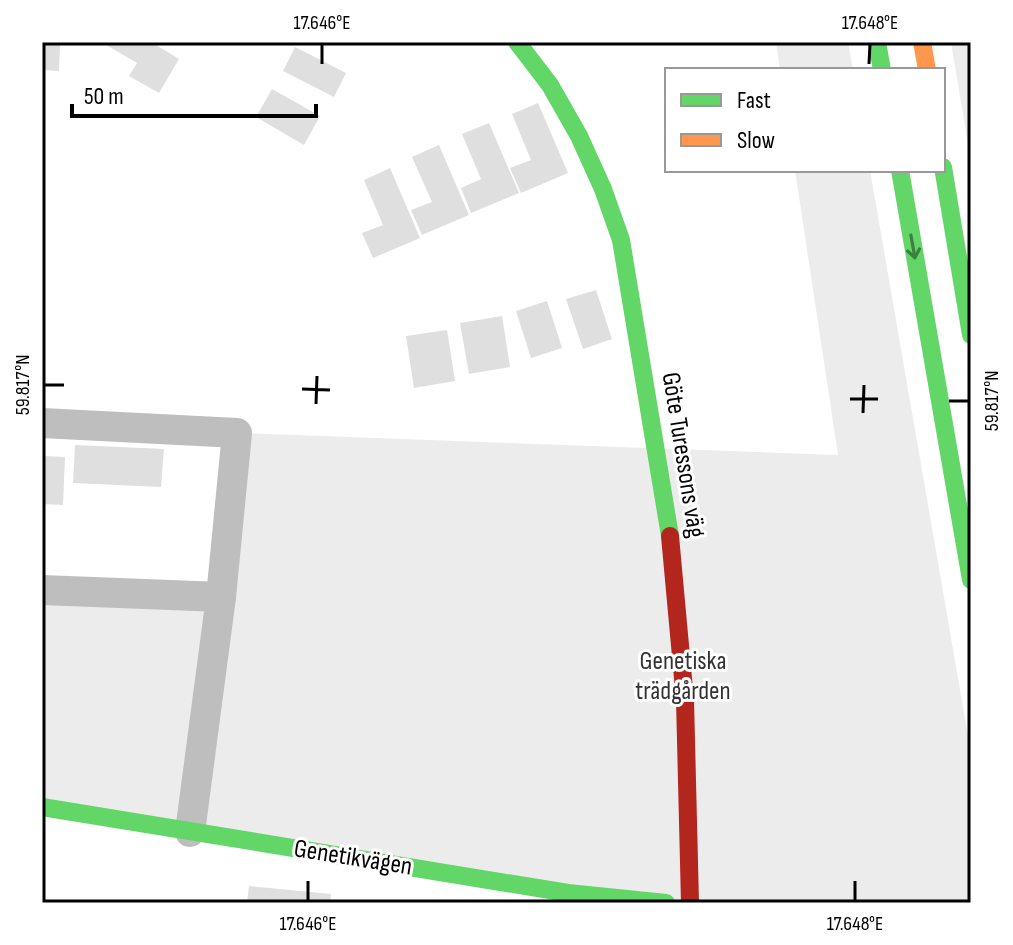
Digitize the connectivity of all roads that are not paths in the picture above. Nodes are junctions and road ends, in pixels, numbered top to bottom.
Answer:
1 (517, 42) edge
2 (877, 42) edge
3 (922, 42) edge
4 (882, 68) edge
5 (927, 68) edge
6 (900, 172) edge
7 (944, 172) edge
8 (971, 335) edge
9 (42, 423) edge
10 (971, 580) edge
11 (42, 590) edge
12 (221, 597) junction
13 (42, 807) edge
14 (190, 832) junction
15 (666, 903) edge
16 (690, 903) edge

1 - 16 street, Göte Turessons väg
2 - 4 street
3 - 5 street
6 -> 10 street
7 - 8 street
9 - 12 street
11 - 12 street
12 - 14 street
13 - 14 street, Genetikvägen
14 - 15 street, Genetikvägen

